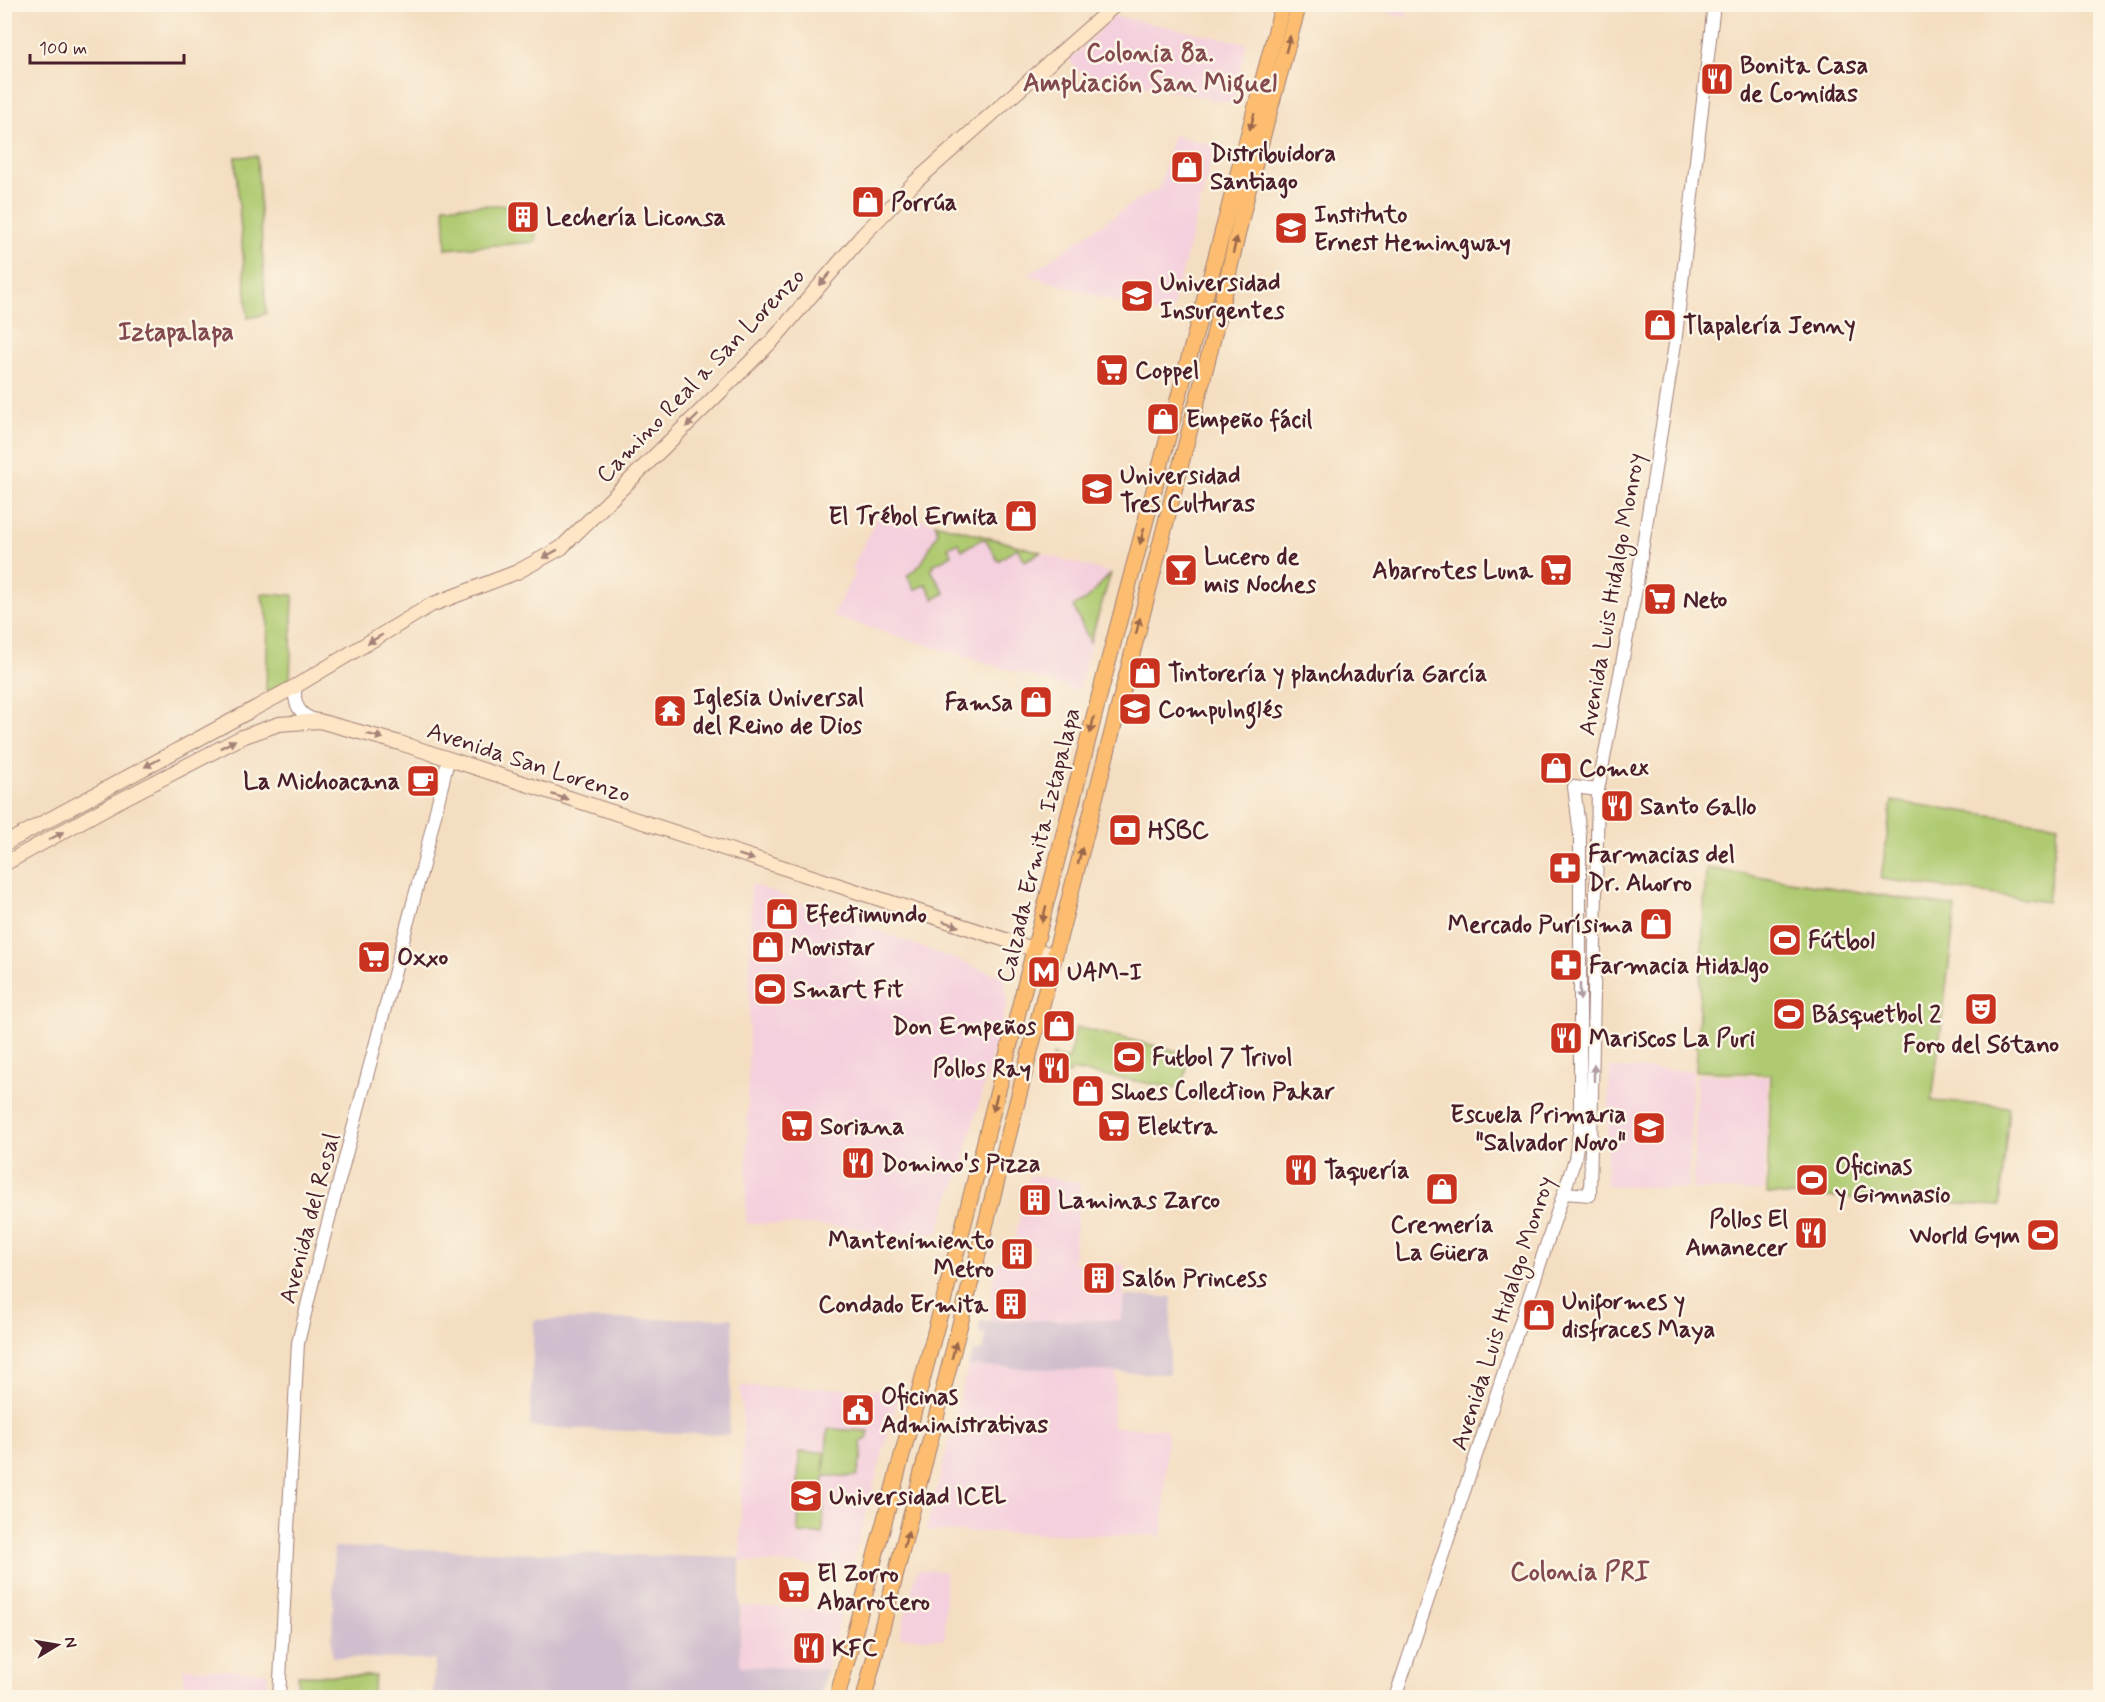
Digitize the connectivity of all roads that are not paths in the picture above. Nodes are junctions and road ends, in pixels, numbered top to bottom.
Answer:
1 (1116, 4) edge
2 (1283, 4) edge
3 (1299, 4) edge
4 (1714, 4) edge
5 (296, 686) junction
6 (319, 721) junction
7 (448, 760) junction
8 (1598, 790) junction
9 (4, 844) edge
10 (4, 864) edge
11 (1034, 951) junction
12 (1055, 957) junction
13 (1564, 1193) junction
14 (279, 1698) edge
15 (837, 1698) edge
16 (864, 1698) edge
17 (1395, 1698) edge

1 -> 5 main road, Camino Real a San Lorenzo
2 -> 11 main road, Calzada Ermita Iztapalapa
12 -> 3 main road, Calzada Ermita Iztapalapa
4 - 8 street, Avenida Luis Hidalgo Monroy
5 - 6 street
5 -> 9 main road
6 -> 7 main road, Avenida San Lorenzo
10 -> 6 main road, Avenida San Lorenzo
7 -> 11 main road, Avenida San Lorenzo
7 - 14 street, Avenida del Rosal
13 -> 8 street, Avenida Luis Hidalgo Monroy
8 -> 13 street, Avenida Luis Hidalgo Monroy
11 - 12 main road, Avenida San Lorenzo
11 -> 15 main road, Calzada Ermita Iztapalapa
16 -> 12 main road, Calzada Ermita Iztapalapa
13 - 17 street, Avenida Luis Hidalgo Monroy

